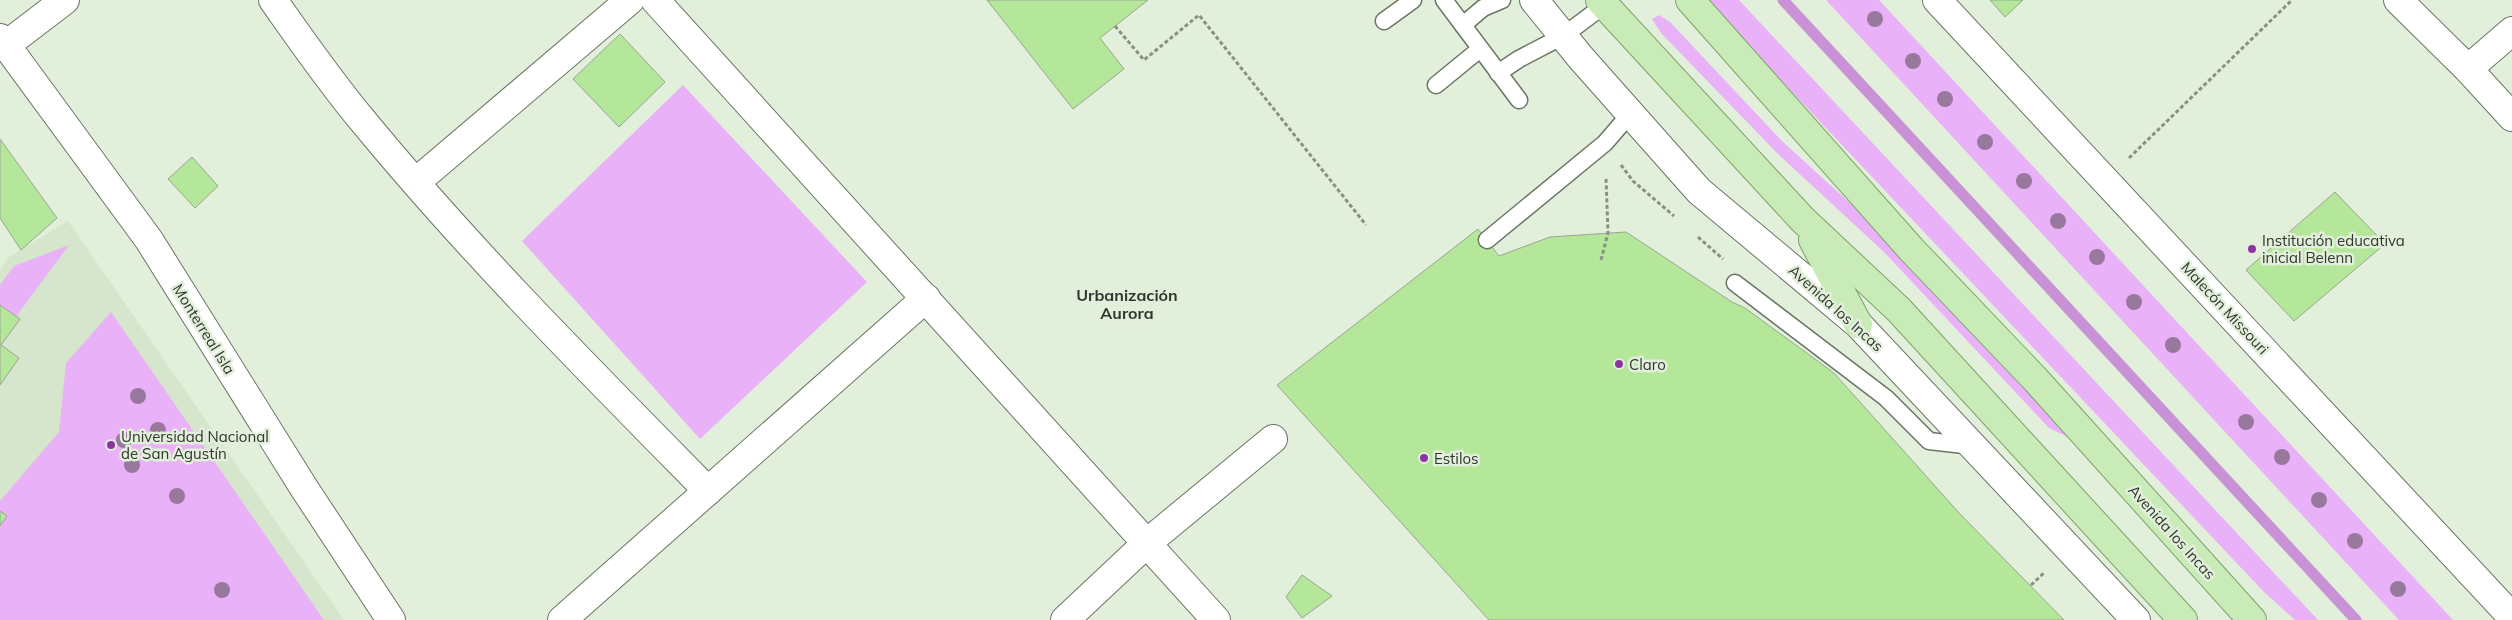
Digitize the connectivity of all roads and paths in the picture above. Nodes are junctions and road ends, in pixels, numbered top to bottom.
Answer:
1 (65, 0) edge
2 (273, 0) edge
3 (630, 0) edge
4 (655, 0) edge
5 (1413, 0) edge
6 (1444, 0) edge
7 (1502, 0) edge
8 (1534, 0) edge
9 (1690, 0) edge
10 (1937, 0) edge
11 (2292, 0) edge
12 (2398, 0) edge
13 (1605, 2) edge
14 (1384, 21) dead end
15 (1462, 25) junction
16 (1115, 26) dead end
17 (2512, 31) edge
18 (1563, 36) junction
19 (2, 44) edge
20 (1480, 49) junction
21 (2468, 69) junction
22 (1498, 73) junction
23 (1436, 85) dead end
24 (1519, 100) dead end
25 (1630, 114) junction
26 (2512, 117) edge
27 (1605, 142) junction
28 (2105, 180) junction
29 (416, 182) junction
30 (1802, 219) junction
31 (1366, 225) dead end
32 (1487, 240) dead end
33 (1601, 260) dead end
34 (1735, 283) dead end
35 (926, 298) junction
36 (1858, 324) junction
37 (1273, 439) dead end
38 (1975, 446) junction
39 (708, 491) junction
40 (1148, 543) junction
41 (2197, 561) junction
42 (2512, 616) edge
43 (391, 620) edge
44 (562, 620) edge
45 (1065, 620) edge
46 (1216, 620) edge
47 (2136, 620) edge
48 (2183, 620) edge
49 (2252, 620) edge
50 (2265, 620) edge

1 - 19 street
2 - 29 street
3 - 29 street
4 - 35 street
5 - 14 lane
6 - 15 lane
7 - 15 lane
8 - 18 street, Avenida los Incas
9 - 41 main road, Avenida los Incas
10 - 28 street, Malecón Missouri
11 - 28 path
12 - 21 street
13 - 18 lane
13 - 30 main road
15 - 20 lane
16 - 31 path
17 - 21 street
18 - 22 lane
18 - 25 street, Avenida los Incas
19 - 43 street, Monterreal Isla
20 - 22 lane
20 - 23 lane
21 - 26 street
22 - 24 lane
25 - 27 lane
25 - 36 street, Avenida los Incas
27 - 32 lane
27 - 33 path
28 - 42 street, Malecón Missouri
29 - 39 street
30 - 36 main road
30 - 48 main road
34 - 38 lane
35 - 39 street
35 - 40 street
36 - 38 street, Avenida los Incas
37 - 40 street
38 - 47 street, Avenida los Incas
39 - 44 street
40 - 45 street
40 - 46 street
41 - 49 main road, Avenida los Incas
41 - 50 main road

